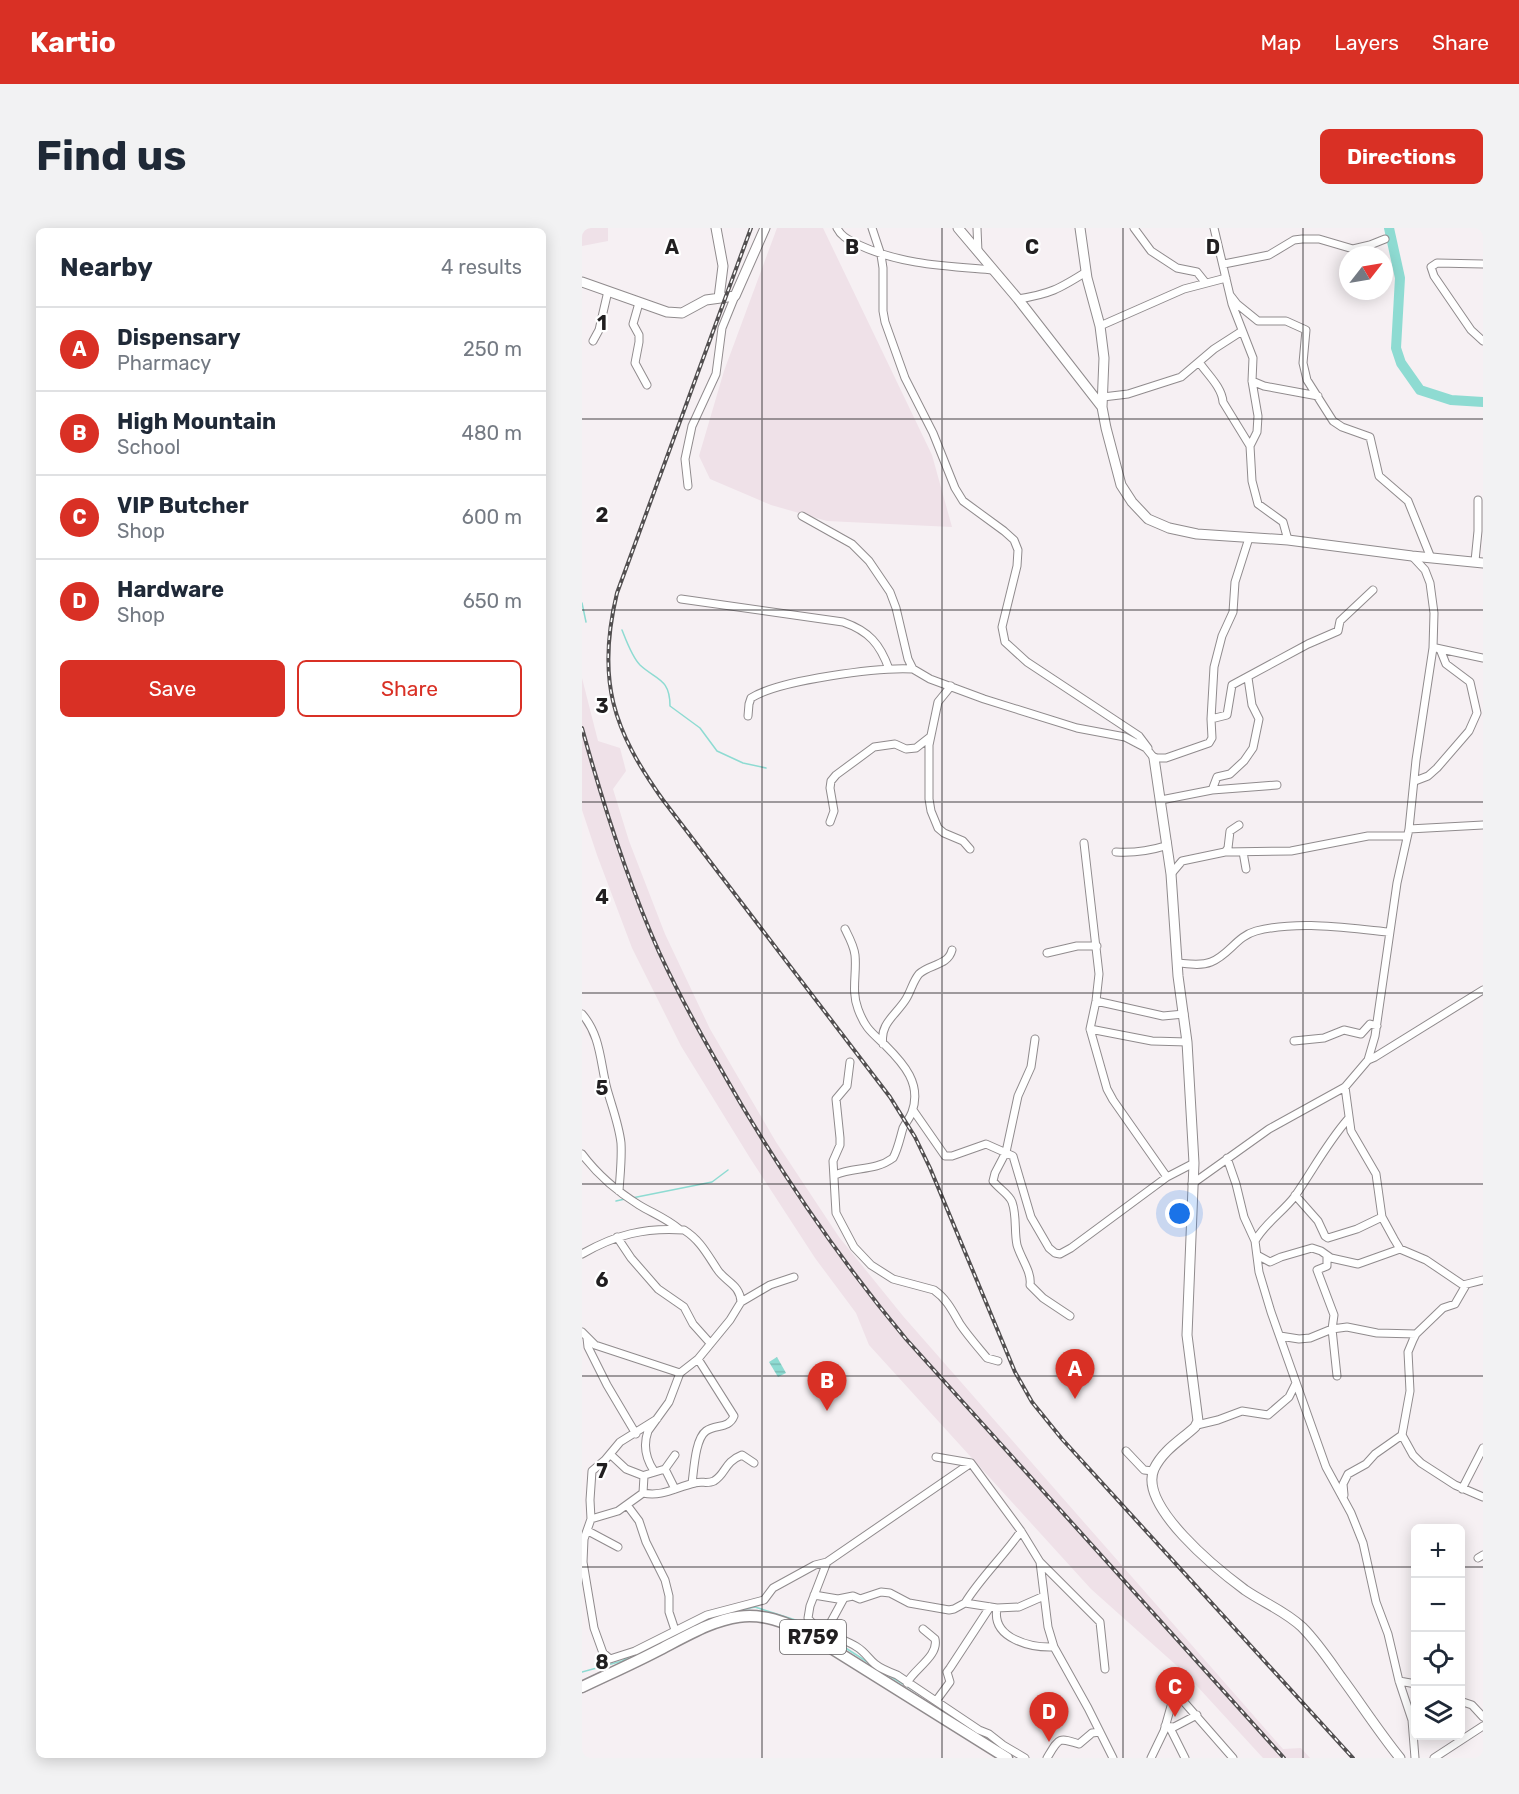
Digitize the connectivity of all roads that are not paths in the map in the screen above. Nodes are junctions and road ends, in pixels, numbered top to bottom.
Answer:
1 (716, 228) edge
2 (765, 228) edge
3 (837, 228) edge
4 (872, 228) edge
5 (958, 228) edge
6 (977, 228) edge
7 (1080, 228) edge
8 (1134, 228) edge
9 (1214, 228) edge
10 (1385, 239) dead end
11 (978, 252) junction
12 (881, 255) junction
13 (1224, 264) junction
14 (1483, 264) edge
15 (993, 270) junction
16 (1086, 272) junction
17 (1226, 278) junction
18 (582, 282) edge
19 (1205, 282) junction
20 (608, 291) junction
21 (1230, 295) junction
22 (735, 296) junction
23 (719, 298) junction
24 (1018, 299) junction
25 (639, 303) junction
26 (1100, 326) junction
27 (1242, 331) junction
28 (593, 341) dead end
29 (1483, 341) edge
30 (1199, 362) junction
31 (1252, 381) junction
32 (647, 386) dead end
33 (1318, 396) junction
34 (1102, 402) junction
35 (1250, 446) junction
36 (688, 486) dead end
37 (1478, 500) dead end
38 (802, 516) dead end
39 (1249, 538) junction
40 (1288, 540) junction
41 (1412, 556) junction
42 (1431, 558) junction
43 (1479, 562) edge
44 (1373, 590) dead end
45 (681, 599) dead end
46 (1437, 648) junction
47 (1483, 658) edge
48 (889, 669) junction
49 (913, 669) junction
50 (1248, 678) junction
51 (951, 686) junction
52 (1477, 712) junction
53 (748, 716) dead end
54 (1211, 719) junction
55 (1483, 719) edge
56 (932, 736) junction
57 (1153, 756) junction
58 (1415, 780) junction
59 (1277, 785) dead end
60 (1212, 790) junction
61 (1161, 800) junction
62 (830, 822) dead end
63 (1239, 825) dead end
64 (1483, 825) edge
65 (1408, 832) junction
66 (1167, 842) junction
67 (1084, 843) dead end
68 (970, 849) dead end
69 (1116, 852) dead end
70 (1225, 852) junction
71 (1243, 852) junction
72 (1246, 869) dead end
73 (1171, 874) junction
74 (845, 929) dead end
75 (1389, 933) junction
76 (1096, 946) junction
77 (952, 950) dead end
78 (1047, 953) dead end
79 (1179, 963) junction
80 (1483, 990) edge
81 (1096, 1001) junction
82 (582, 1014) edge
83 (1184, 1014) junction
84 (1377, 1026) junction
85 (1090, 1029) junction
86 (1035, 1039) dead end
87 (1294, 1041) dead end
88 (1187, 1042) junction
89 (883, 1044) junction
90 (1368, 1060) junction
91 (850, 1062) dead end
92 (1345, 1087) junction
93 (913, 1110) junction
94 (1348, 1119) junction
95 (1006, 1152) junction
96 (582, 1154) edge
97 (1227, 1158) junction
98 (1194, 1163) junction
99 (835, 1175) junction
100 (1167, 1177) junction
101 (1192, 1184) junction
102 (619, 1191) junction
103 (1295, 1196) junction
104 (1382, 1217) junction
105 (679, 1230) junction
106 (617, 1237) junction
107 (1255, 1241) junction
108 (1400, 1249) junction
109 (582, 1254) edge
110 (1257, 1255) junction
111 (1327, 1257) junction
112 (794, 1277) dead end
113 (1483, 1280) edge
114 (1466, 1285) junction
115 (741, 1302) junction
116 (1070, 1316) dead end
117 (1332, 1329) junction
118 (1416, 1334) junction
119 (584, 1335) edge
120 (1280, 1336) junction
121 (710, 1343) junction
122 (698, 1359) junction
123 (999, 1361) dead end
124 (680, 1373) junction
125 (1337, 1376) dead end
126 (1296, 1382) junction
127 (657, 1419) junction
128 (1197, 1425) junction
129 (636, 1434) junction
130 (1402, 1435) junction
131 (1483, 1448) edge
132 (1126, 1451) dead end
133 (610, 1454) junction
134 (675, 1455) dead end
135 (936, 1457) dead end
136 (754, 1463) dead end
137 (971, 1463) junction
138 (665, 1469) junction
139 (654, 1471) junction
140 (1153, 1471) junction
141 (644, 1476) junction
142 (692, 1483) junction
143 (1462, 1489) junction
144 (675, 1490) junction
145 (643, 1493) junction
146 (1483, 1497) edge
147 (1346, 1503) junction
148 (627, 1505) junction
149 (591, 1519) junction
150 (588, 1531) junction
151 (1021, 1531) junction
152 (618, 1547) dead end
153 (827, 1562) junction
154 (1040, 1562) junction
155 (814, 1596) junction
156 (1044, 1596) junction
157 (844, 1598) junction
158 (965, 1603) junction
159 (994, 1608) junction
160 (742, 1611) junction
161 (923, 1629) dead end
162 (675, 1630) junction
163 (826, 1631) junction
164 (1054, 1647) junction
165 (1105, 1669) dead end
166 (1399, 1681) junction
167 (907, 1683) junction
168 (1411, 1683) edge
169 (582, 1687) edge
170 (936, 1701) junction
171 (1465, 1702) edge
172 (1197, 1715) junction
173 (1483, 1718) edge
174 (1483, 1726) edge
175 (1167, 1727) junction
176 (1101, 1732) junction
177 (1007, 1758) edge
178 (1025, 1758) edge
179 (1047, 1758) edge
180 (1112, 1758) edge
181 (1150, 1758) edge
182 (1185, 1758) edge
183 (1233, 1758) edge
184 (1400, 1758) edge
185 (1415, 1758) edge
186 (1434, 1758) edge

1 - 23 street
2 - 22 street
3 - 12 street
4 - 12 street
5 - 11 street
6 - 11 street
7 - 16 street
8 - 19 street
9 - 13 street
10 - 13 street
11 - 15 street
12 - 15 street
12 - 57 street
13 - 17 street
14 - 29 street
15 - 24 street
16 - 24 street
16 - 26 street
17 - 19 street
17 - 21 street
18 - 20 street
19 - 26 street
20 - 25 street
20 - 28 street
21 - 27 street
21 - 33 street
22 - 23 street
22 - 36 street
23 - 25 street
24 - 34 street
25 - 32 street
26 - 34 street
27 - 30 street
27 - 31 street
30 - 34 street
30 - 35 street
31 - 33 street
31 - 35 street
33 - 42 street
34 - 39 street
35 - 40 street
37 - 43 street
38 - 49 street
39 - 40 street
39 - 54 street
40 - 41 street
41 - 42 street
41 - 46 street
42 - 43 street
44 - 50 street
45 - 48 street
46 - 47 street
46 - 52 street
46 - 58 street
48 - 49 street
48 - 53 street
49 - 51 street
50 - 54 street
50 - 60 street
51 - 56 street
51 - 57 street
52 - 55 street
52 - 58 street
54 - 57 street
56 - 62 street
56 - 68 street
57 - 61 street
58 - 65 street
59 - 60 street
60 - 61 street
61 - 66 street
63 - 70 street
64 - 65 street
65 - 71 street
65 - 75 street
66 - 69 street
66 - 73 street
67 - 76 street
70 - 71 street
70 - 73 street
71 - 72 street
73 - 79 street
74 - 89 street
75 - 79 street
75 - 84 street
76 - 78 street
76 - 81 street
77 - 89 street
79 - 83 street
80 - 90 street
81 - 83 street
81 - 85 street
82 - 102 street
83 - 88 street
84 - 87 street
84 - 90 street
85 - 88 street
85 - 100 street
86 - 95 street
88 - 98 street
89 - 93 street
90 - 92 street
91 - 99 street
92 - 94 street
92 - 97 street
93 - 95 street
93 - 99 street
94 - 103 street
94 - 104 street
95 - 100 street
95 - 116 street
96 - 102 street
97 - 101 street
97 - 107 street
98 - 100 street
98 - 101 street
99 - 123 street
101 - 128 street
102 - 105 street
103 - 104 street
103 - 107 street
104 - 108 street
105 - 106 street
105 - 115 street
106 - 109 street
106 - 121 street
107 - 110 street
108 - 111 street
108 - 114 street
110 - 111 street
110 - 120 street
111 - 117 street
112 - 115 street
113 - 114 street
114 - 118 street
115 - 121 street
117 - 118 street
117 - 120 street
117 - 125 street
118 - 130 street
119 - 124 street
119 - 129 street
120 - 126 street
121 - 122 street
122 - 124 street
122 - 142 street
124 - 127 street
126 - 128 street
126 - 147 street
127 - 129 street
127 - 139 street
128 - 140 street
129 - 133 street
130 - 143 street
130 - 147 street
131 - 143 street
132 - 140 street
133 - 141 street
133 - 149 street
134 - 138 street
135 - 137 street
136 - 142 street
137 - 151 street
137 - 153 street
138 - 139 street
138 - 144 street
139 - 141 street
140 - 184 street
141 - 145 street
142 - 144 street
143 - 146 street
144 - 145 street
145 - 148 street
147 - 166 street
148 - 149 street
148 - 162 street
149 - 150 street
150 - 152 street
150 - 162 street
151 - 154 street
151 - 158 street
153 - 155 street
153 - 160 street
154 - 156 street
154 - 165 street
155 - 157 street
155 - 163 street
156 - 159 street
156 - 164 street
157 - 158 street
157 - 163 street
158 - 159 street
159 - 164 street
159 - 170 street
160 - 162 street
160 - 169 main road, R759
160 - 177 main road, R759
161 - 167 street
163 - 167 street
164 - 176 street
166 - 168 street
166 - 185 street
167 - 170 street
170 - 178 street
171 - 173 street
172 - 175 street
172 - 175 street
172 - 183 street
174 - 186 street
175 - 181 street
175 - 182 street
176 - 179 street
176 - 180 street

